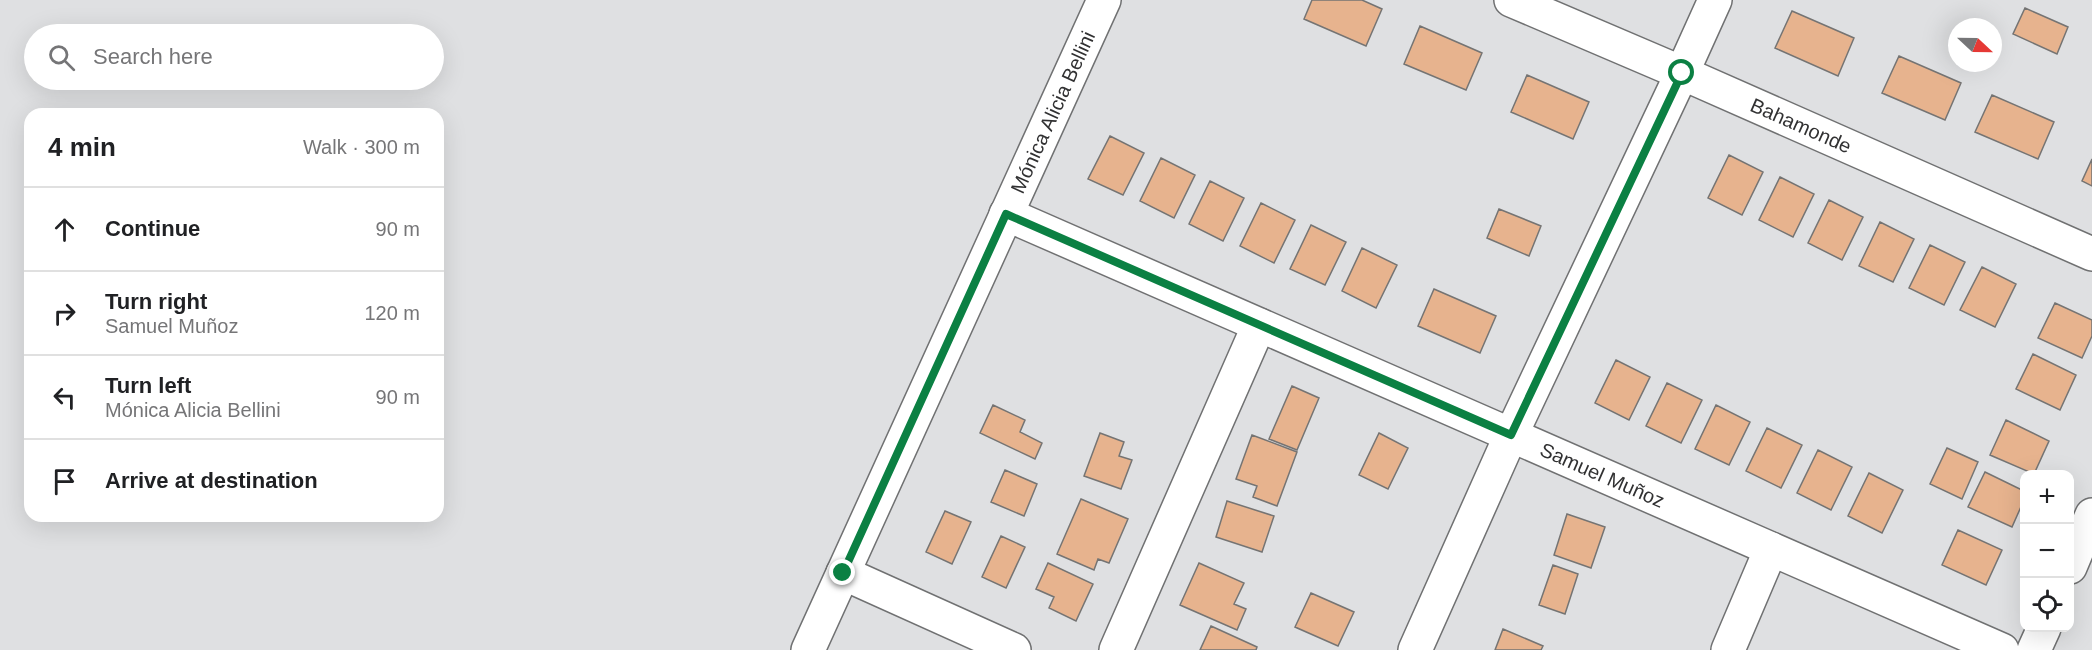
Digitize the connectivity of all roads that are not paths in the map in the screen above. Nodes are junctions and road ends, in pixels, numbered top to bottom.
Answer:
1 (1104, 0) edge
2 (1511, 0) edge
3 (1715, 0) edge
4 (1682, 73) junction
5 (1006, 214) junction
6 (2092, 254) edge
7 (1259, 325) junction
8 (1511, 435) junction
9 (2092, 515) edge
10 (1771, 549) junction
11 (2074, 558) edge
12 (843, 573) junction
13 (2042, 632) edge
14 (808, 650) edge
15 (1014, 650) edge
16 (1116, 650) edge
17 (1415, 650) edge
18 (1728, 650) edge
19 (2002, 650) edge
20 (2034, 650) edge

1 - 5 street, Mónica Alicia Bellini
2 - 4 street, Bahamonde
3 - 4 street
4 - 6 street, Bahamonde
4 - 8 street
5 - 7 street, Samuel Muñoz
5 - 12 street, Mónica Alicia Bellini
7 - 8 street, Samuel Muñoz
7 - 16 street
8 - 10 street, Samuel Muñoz
8 - 17 street
9 - 11 street
10 - 18 street
10 - 19 street, Samuel Muñoz
12 - 14 street, Mónica Alicia Bellini
12 - 15 street
13 - 20 street

